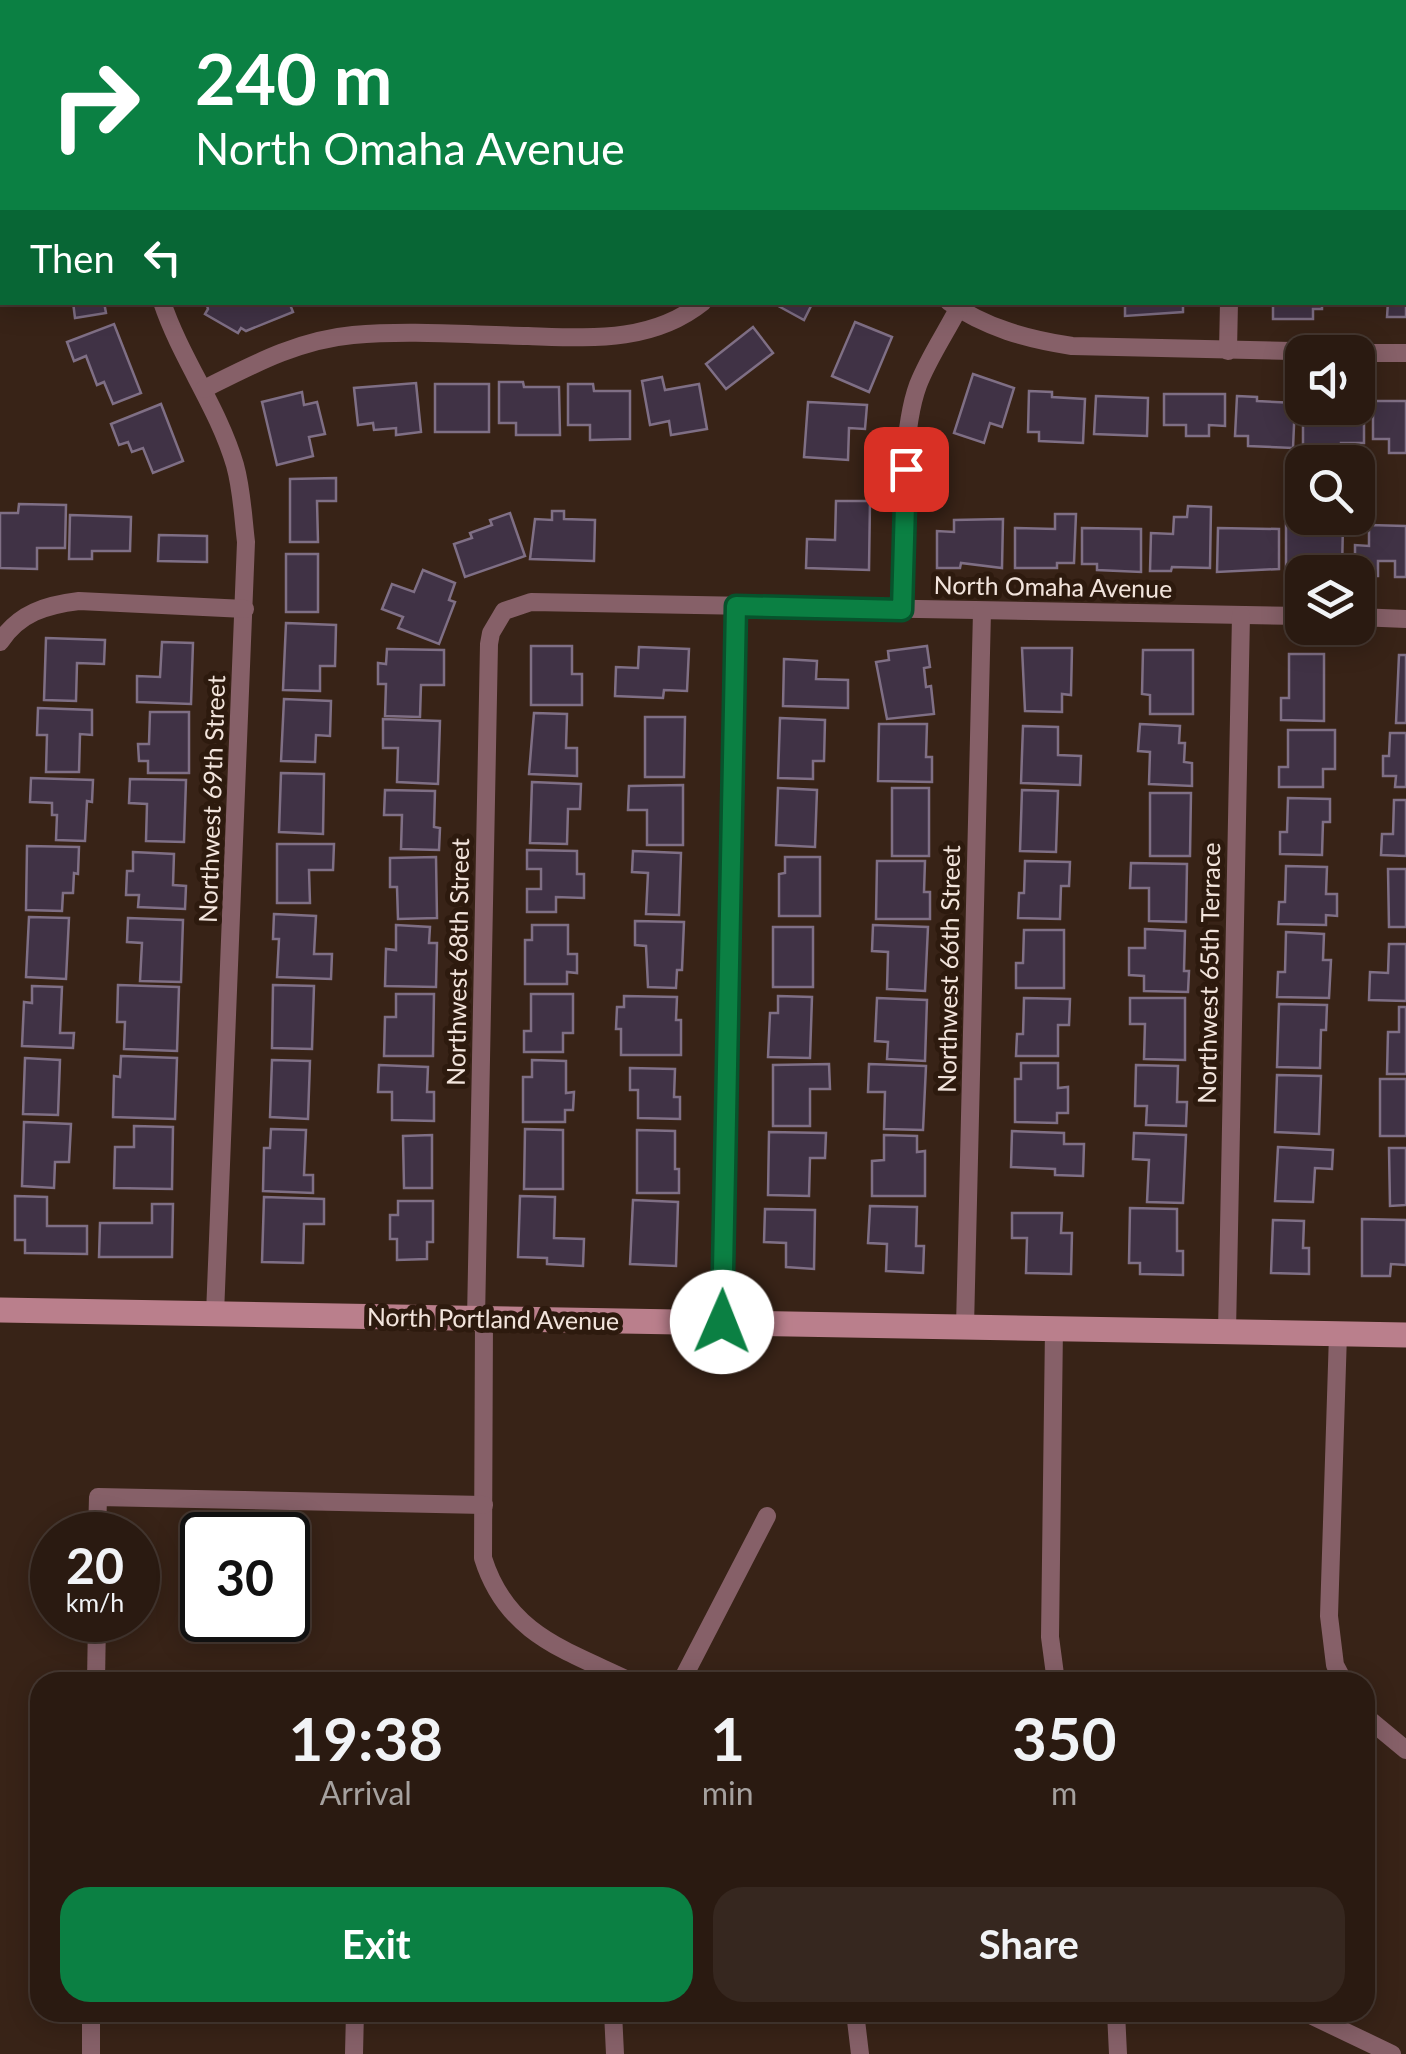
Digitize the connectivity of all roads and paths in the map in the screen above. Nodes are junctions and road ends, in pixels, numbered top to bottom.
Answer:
1 (163, 305) edge
2 (699, 305) edge
3 (1228, 305) edge
4 (953, 306) edge
5 (1228, 351) junction
6 (1285, 352) edge
7 (1375, 353) edge
8 (1406, 354) edge
9 (204, 389) junction
10 (736, 606) junction
11 (245, 609) junction
12 (504, 610) joint
13 (902, 610) junction
14 (982, 611) junction
15 (1241, 615) junction
16 (1285, 616) edge
17 (1375, 618) edge
18 (1406, 618) edge
19 (0, 642) edge
20 (0, 1310) edge
21 (215, 1314) junction
22 (480, 1319) junction
23 (722, 1322) junction
24 (966, 1327) junction
25 (1054, 1328) junction
26 (1227, 1332) junction
27 (1338, 1334) junction
28 (1406, 1335) edge
29 (484, 1505) junction
30 (98, 1512) edge
31 (767, 1516) dead end
32 (96, 1642) edge
33 (96, 1672) edge
34 (612, 1672) edge
35 (686, 1672) edge
36 (1055, 1672) edge
37 (1339, 1672) edge
38 (1375, 1724) edge
39 (1406, 1750) edge
40 (91, 2022) edge
41 (355, 2022) edge
42 (613, 2022) edge
43 (856, 2022) edge
44 (1116, 2022) edge
45 (1325, 2022) edge
46 (91, 2054) edge
47 (354, 2054) edge
48 (615, 2054) edge
49 (860, 2054) edge
50 (1118, 2054) edge
51 (1392, 2054) edge

1 - 9 street, Northwest 69th Street
2 - 9 street
3 - 5 street
4 - 5 street
4 - 13 street
5 - 6 street
7 - 8 street
9 - 11 street, Northwest 69th Street
10 - 12 street, North Omaha Avenue
10 - 13 street, North Omaha Avenue
10 - 23 street
11 - 19 street
11 - 21 street, Northwest 69th Street
12 - 22 street, Northwest 68th Street
13 - 14 street, North Omaha Avenue
14 - 15 street, North Omaha Avenue
14 - 24 street, Northwest 66th Street
15 - 16 street, North Omaha Avenue
15 - 26 street, Northwest 65th Terrace
17 - 18 street
20 - 21 street, North Portland Avenue
21 - 22 street, North Portland Avenue
22 - 23 street, North Portland Avenue
22 - 29 street, Northwest 68th Street
23 - 24 street, North Portland Avenue
24 - 25 street, North Portland Avenue
25 - 26 street, North Portland Avenue
25 - 36 street
26 - 27 street, North Portland Avenue
27 - 28 street, North Portland Avenue
27 - 37 street
29 - 30 street
29 - 34 street, Northwest 68th Street
31 - 35 street
32 - 33 street
38 - 39 street
40 - 46 street
41 - 47 street
42 - 48 street
43 - 49 street
44 - 50 street
45 - 51 street

